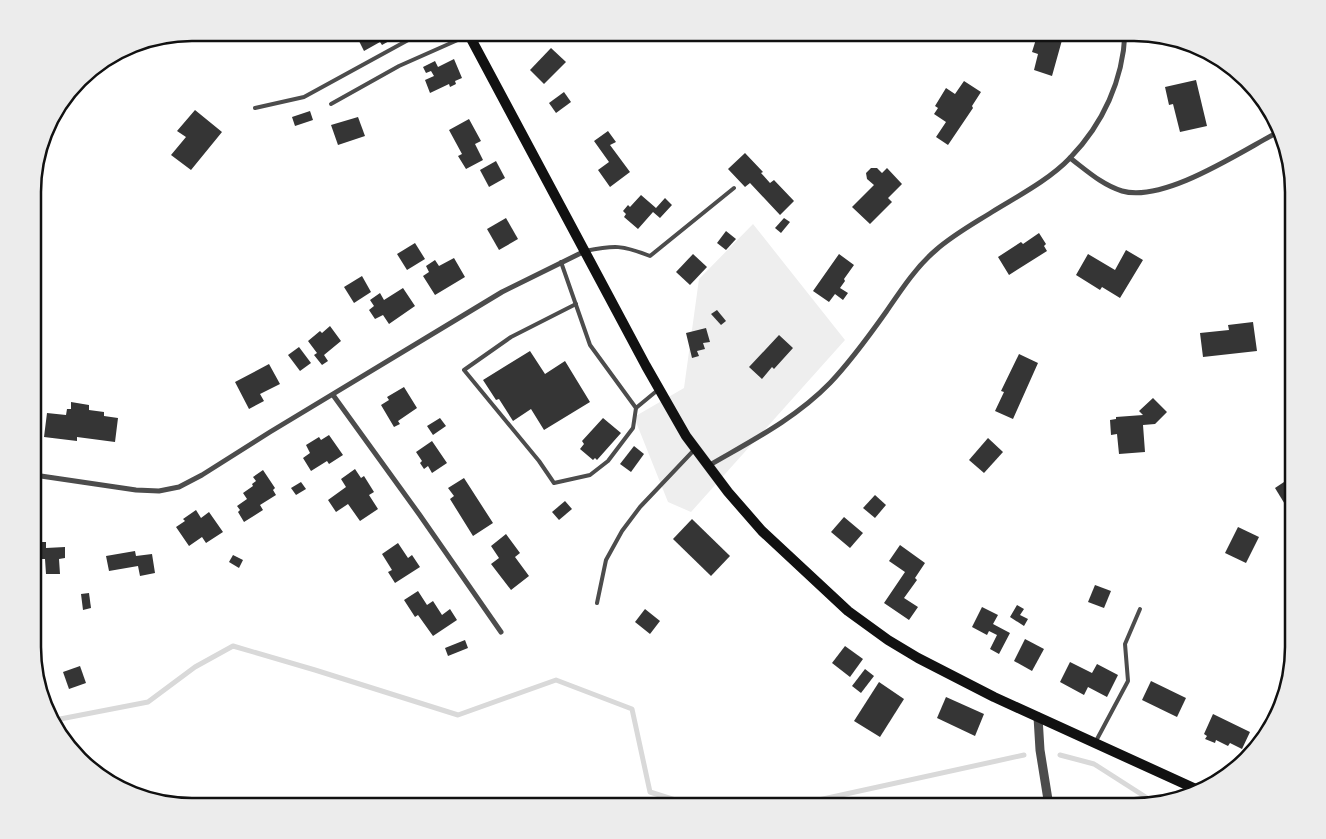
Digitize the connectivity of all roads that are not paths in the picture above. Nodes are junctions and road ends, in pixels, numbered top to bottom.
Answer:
1 (405, 41) edge
2 (453, 41) edge
3 (472, 41) edge
4 (1124, 41) edge
5 (330, 104) dead end
6 (255, 108) dead end
7 (1273, 135) edge
8 (1070, 158) junction
9 (734, 188) dead end
10 (585, 251) junction
11 (561, 262) junction
12 (576, 304) junction
13 (659, 388) junction
14 (332, 395) junction
15 (636, 408) junction
16 (695, 449) junction
17 (708, 466) junction
18 (41, 476) edge
19 (597, 603) dead end
20 (1140, 609) dead end
21 (501, 632) dead end
22 (1038, 717) junction
23 (1094, 743) junction
24 (1190, 786) edge
25 (1048, 797) edge

1 - 6 lane
2 - 5 lane
3 - 10 main road
4 - 8 street
7 - 8 street
8 - 17 street
9 - 10 lane
10 - 11 street
10 - 13 main road
11 - 12 lane
11 - 14 street
12 - 15 lane
12 - 15 lane
13 - 15 lane
13 - 16 main road
14 - 18 street
14 - 21 street
16 - 17 main road
16 - 19 lane
17 - 22 main road
20 - 23 lane
22 - 23 main road
22 - 25 street
23 - 24 main road

